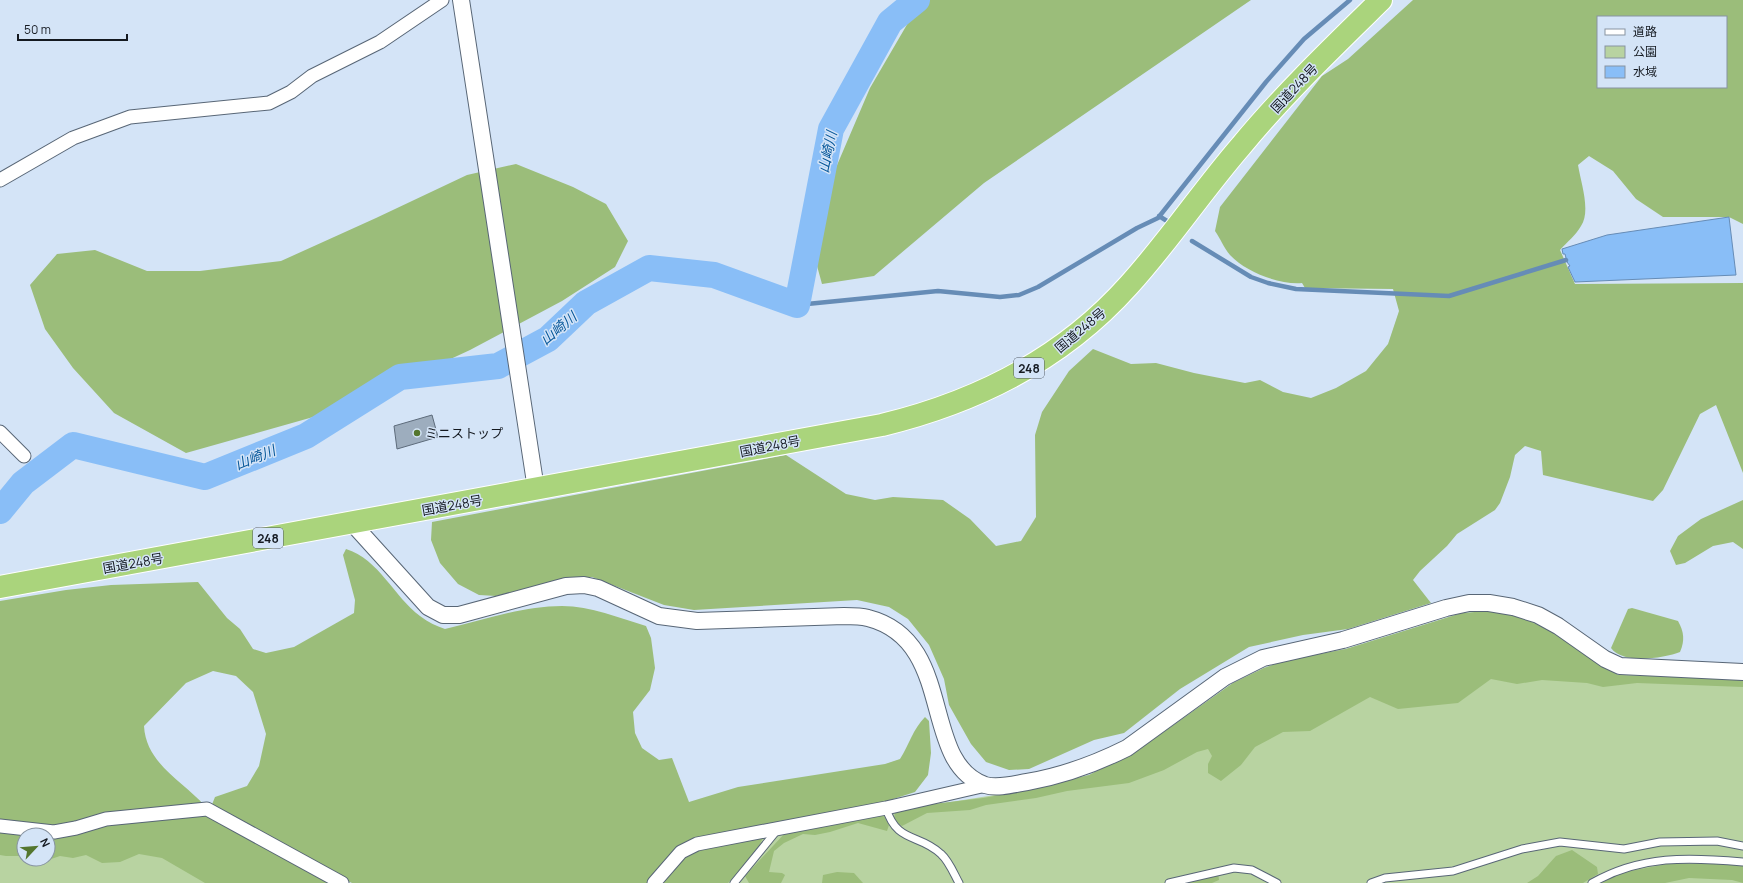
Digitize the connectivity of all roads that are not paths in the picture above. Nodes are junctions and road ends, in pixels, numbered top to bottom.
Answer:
1 (442, 0) edge
2 (461, 0) edge
3 (1381, 0) edge
4 (0, 180) edge
5 (0, 432) edge
6 (24, 456) dead end
7 (536, 489) junction
8 (352, 523) junction
9 (0, 588) edge
10 (1743, 672) edge
11 (986, 785) junction
12 (886, 808) junction
13 (0, 826) edge
14 (778, 828) junction
15 (1743, 846) edge
16 (1743, 862) edge
17 (342, 883) edge
18 (654, 883) edge
19 (734, 883) edge
20 (959, 883) edge
21 (1169, 883) edge
22 (1277, 883) edge
23 (1371, 883) edge
24 (1592, 883) edge

1 - 4 street
2 - 7 street
3 - 7 highway, 国道248号 / 248
5 - 6 street
7 - 8 highway, 国道248号 / 248
8 - 9 highway, 国道248号 / 248
8 - 11 street
10 - 11 street
11 - 12 street
12 - 14 street
12 - 20 lane
13 - 17 street
14 - 18 street
14 - 19 lane
15 - 23 lane
16 - 24 lane
21 - 22 lane

